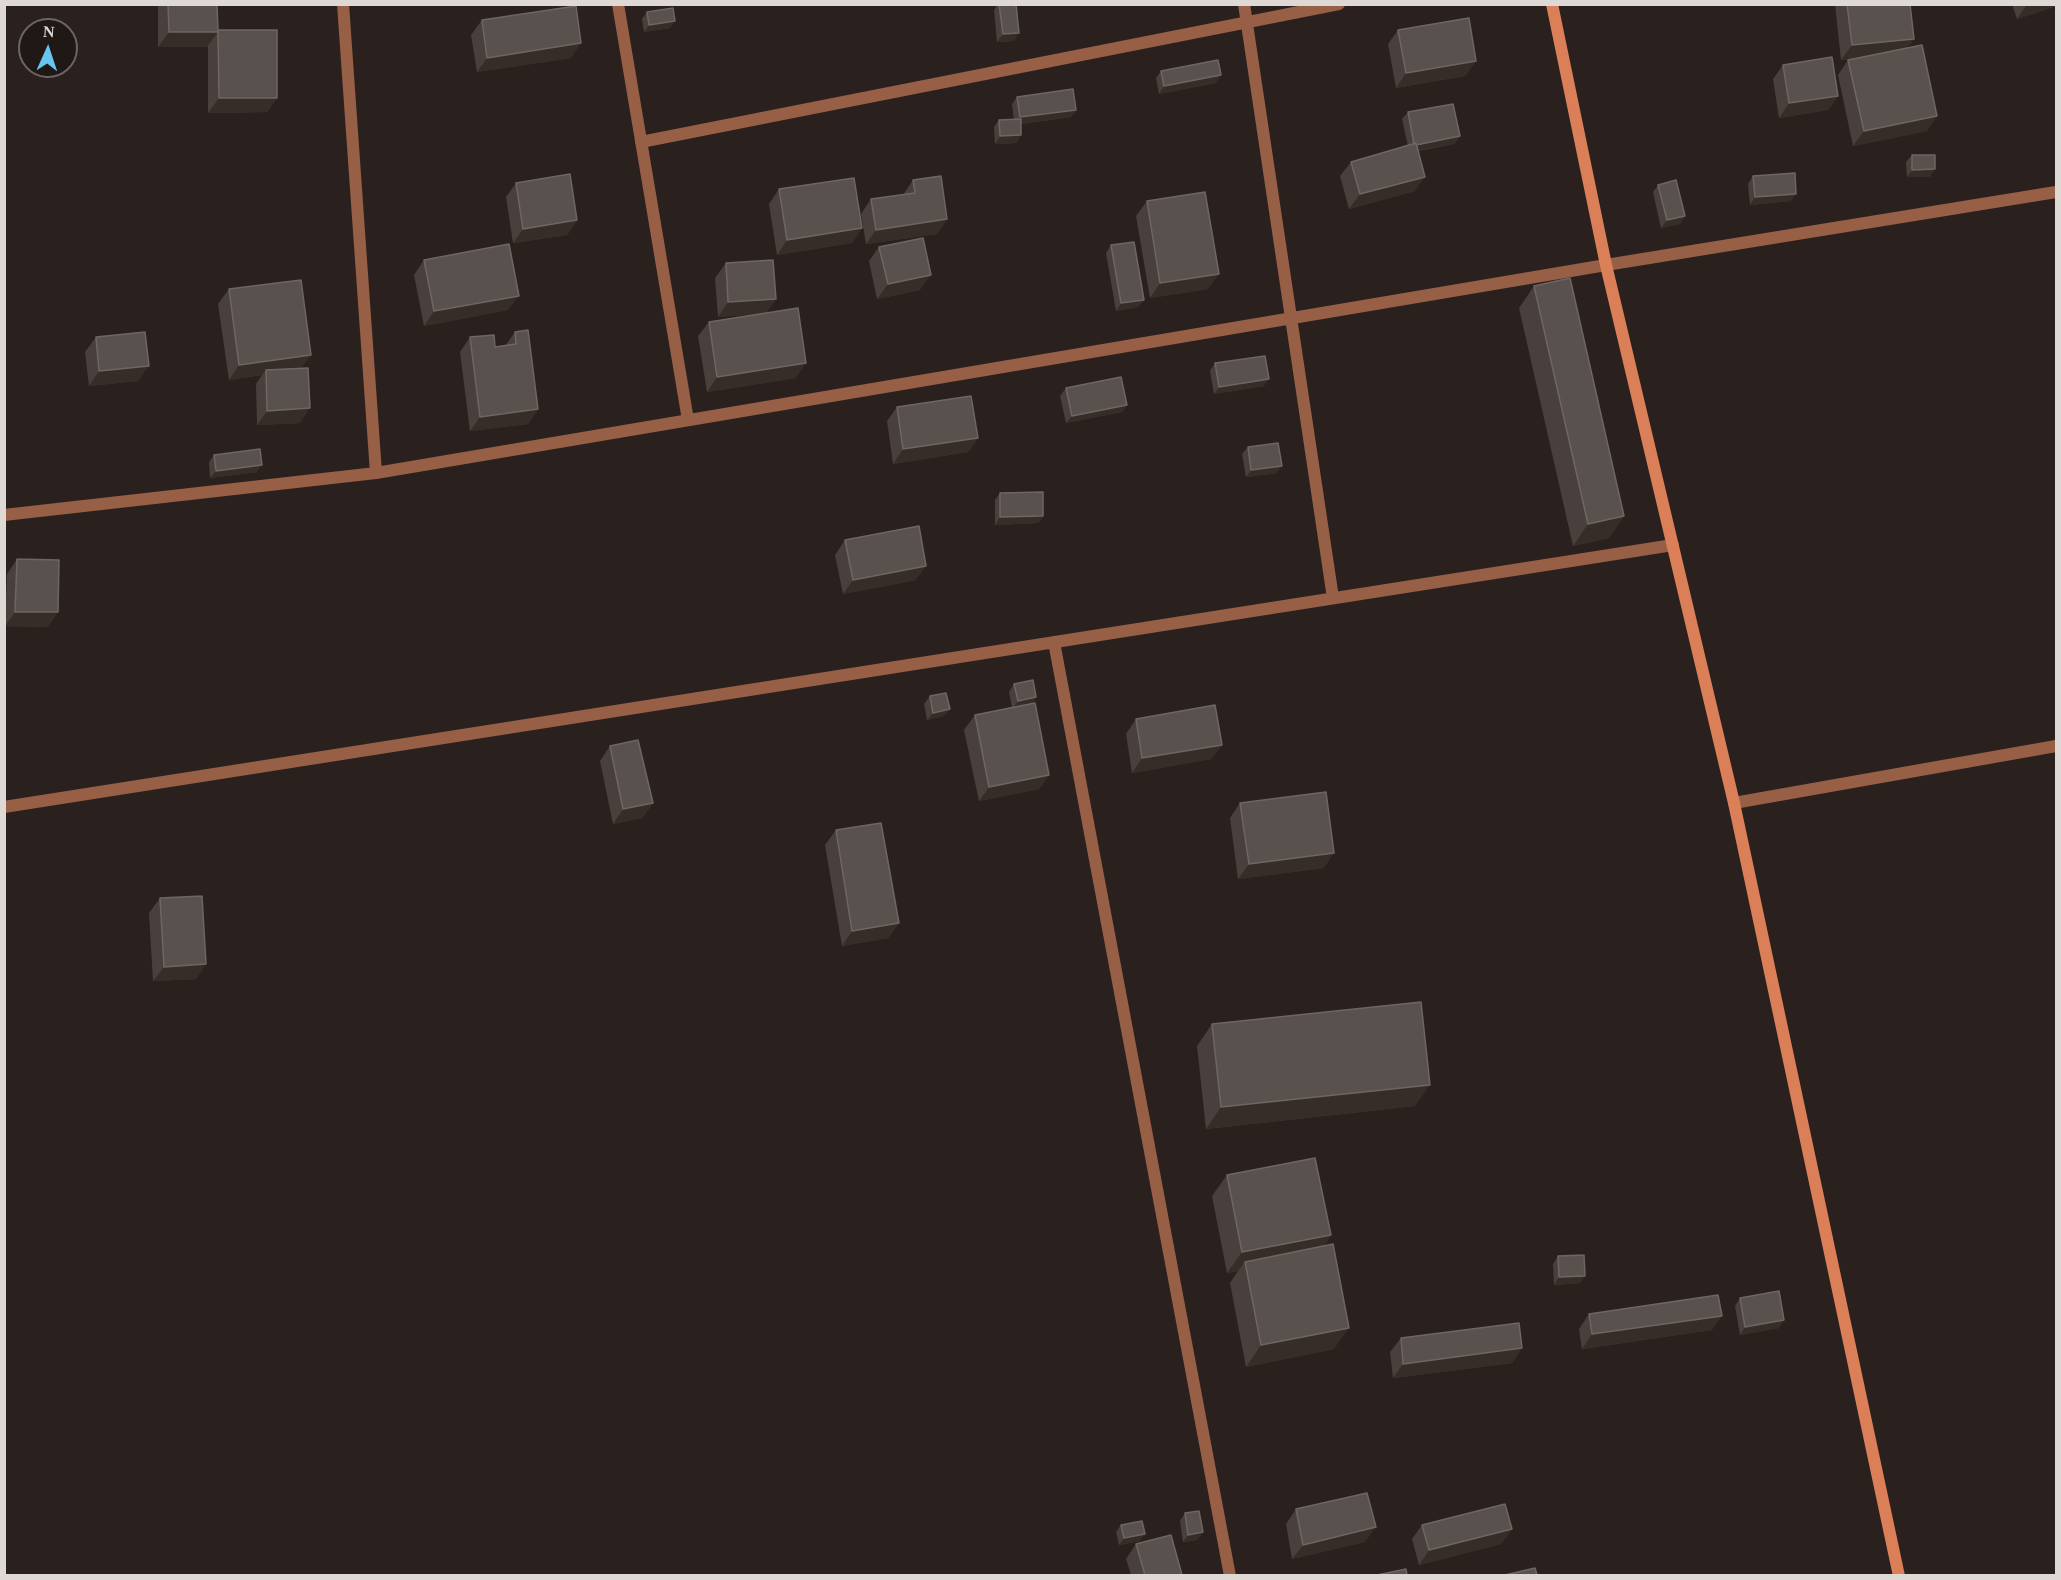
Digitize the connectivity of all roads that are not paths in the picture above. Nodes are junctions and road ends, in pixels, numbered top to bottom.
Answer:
1 (343, 4) edge
2 (618, 4) edge
3 (1244, 4) edge
4 (1340, 4) edge
5 (1552, 4) edge
6 (1247, 23) junction
7 (641, 142) junction
8 (2056, 192) edge
9 (1606, 265) junction
10 (1291, 319) junction
11 (688, 420) junction
12 (376, 473) junction
13 (4, 515) edge
14 (1673, 545) junction
15 (1333, 598) junction
16 (1054, 642) junction
17 (2056, 746) edge
18 (1734, 803) junction
19 (4, 807) edge
20 (1230, 1575) edge
21 (1899, 1575) edge

1 - 12 street
2 - 7 street
3 - 6 street
4 - 6 street
5 - 9 main road
6 - 7 street
6 - 10 street
7 - 11 street
8 - 9 street
9 - 10 street
9 - 14 main road
10 - 11 street
10 - 15 street
11 - 12 street
12 - 13 street
14 - 15 street
14 - 18 main road
15 - 16 street
16 - 19 street
16 - 20 street
17 - 18 street
18 - 21 main road

